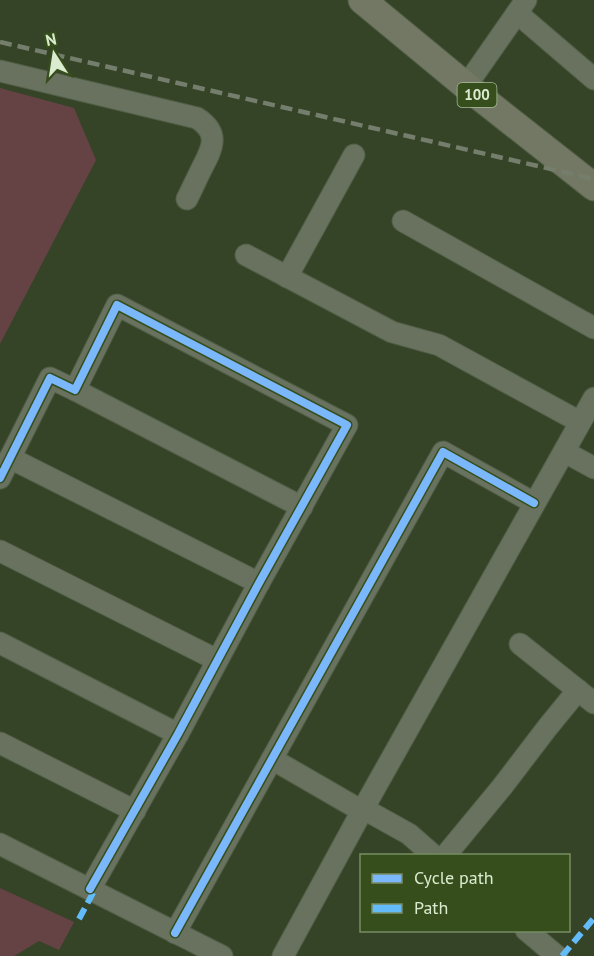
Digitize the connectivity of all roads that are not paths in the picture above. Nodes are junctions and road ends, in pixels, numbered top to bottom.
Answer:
1 (376, 4) edge
2 (521, 7) edge
3 (0, 71) edge
4 (594, 79) edge
5 (466, 86) junction
6 (354, 155) dead end
7 (594, 187) edge
8 (187, 199) dead end
9 (403, 221) dead end
10 (246, 255) dead end
11 (287, 277) junction
12 (594, 328) edge
13 (75, 390) junction
14 (594, 398) edge
15 (580, 422) junction
16 (565, 452) junction
17 (10, 458) junction
18 (594, 468) edge
19 (0, 478) edge
20 (534, 503) junction
21 (302, 507) junction
22 (0, 551) edge
23 (259, 583) junction
24 (0, 643) edge
25 (520, 644) dead end
26 (217, 660) junction
27 (586, 697) edge
28 (178, 734) junction
29 (0, 743) edge
30 (272, 759) junction
31 (363, 810) junction
32 (135, 811) junction
33 (0, 844) edge
34 (433, 854) edge
35 (446, 854) edge
36 (90, 889) junction
37 (528, 932) edge
38 (175, 933) junction
39 (222, 956) edge
40 (283, 956) edge
41 (556, 956) edge

1 - 5 main road, 100
2 - 4 street
2 - 5 street
3 - 8 street
5 - 7 main road, 100
6 - 11 street
9 - 12 street
10 - 11 street
11 - 15 street
13 - 17 street
13 - 21 street
13 - 21 street
14 - 15 street
15 - 16 street
16 - 18 street
16 - 20 street
17 - 19 street
17 - 23 street
20 - 30 street
20 - 31 street
21 - 23 street
22 - 26 street
23 - 26 street
24 - 28 street
25 - 27 street
26 - 28 street
27 - 35 street
28 - 32 street
29 - 32 street
30 - 31 street
30 - 38 street
31 - 34 street
31 - 40 street
32 - 36 street
33 - 36 street
36 - 38 street
37 - 41 street
38 - 39 street

